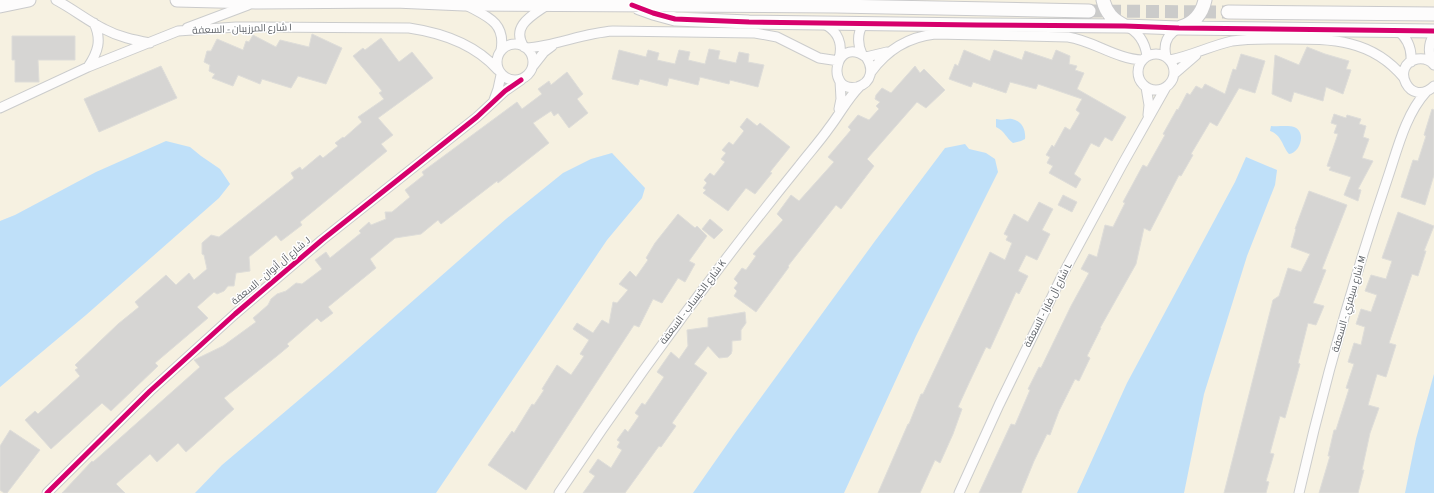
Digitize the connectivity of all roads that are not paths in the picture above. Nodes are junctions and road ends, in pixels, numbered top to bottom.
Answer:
1 (29, 0) edge
2 (56, 0) edge
3 (177, 0) edge
4 (1103, 0) edge
5 (1205, 0) edge
6 (257, 2) junction
7 (464, 4) junction
8 (547, 5) junction
9 (632, 5) junction
10 (0, 6) edge
11 (1089, 11) tunnel mouth
12 (1228, 12) tunnel mouth
13 (1434, 14) edge
14 (94, 23) junction
15 (822, 23) junction
16 (863, 24) junction
17 (1125, 26) junction
18 (1179, 28) junction
19 (1395, 30) junction
20 (178, 31) junction
21 (1434, 31) edge
22 (1434, 34) edge
23 (150, 43) junction
24 (559, 43) junction
25 (525, 47) junction
26 (472, 48) junction
27 (501, 50) junction
28 (892, 50) junction
29 (1200, 51) junction
30 (864, 55) junction
31 (1117, 55) junction
32 (813, 56) junction
33 (1145, 58) junction
34 (1168, 58) junction
35 (1383, 58) junction
36 (839, 60) junction
37 (1410, 63) junction
38 (1433, 64) edge
39 (533, 66) junction
40 (88, 67) junction
41 (871, 72) junction
42 (499, 73) junction
43 (1138, 74) junction
44 (1174, 74) junction
45 (839, 79) junction
46 (521, 80) junction
47 (1405, 82) junction
48 (860, 86) junction
49 (1434, 86) edge
50 (1146, 87) junction
51 (1166, 87) junction
52 (1426, 92) junction
53 (492, 103) junction
54 (0, 108) edge
55 (836, 117) junction
56 (1409, 117) junction
57 (1146, 122) junction
58 (47, 493) edge
59 (559, 493) edge
60 (959, 493) edge
61 (1299, 493) edge

1 - 10 main road
2 - 14 street
3 - 6 main road
4 - 17 main road
5 - 18 main road
6 - 7 main road
6 - 20 street
7 - 8 main road
7 - 27 street
8 - 9 main road
8 - 25 street
9 - 11 main road
9 - 15 main road
12 - 13 main road
14 - 23 street
14 - 40 street
15 - 16 main road
15 - 36 street
16 - 17 main road
16 - 30 street
17 - 18 main road
17 - 33 street
18 - 19 main road
18 - 34 street
19 - 21 main road
19 - 37 street
20 - 23 street, شارع المرزيبان - السعفة I
20 - 26 street, شارع المرزيبان - السعفة I
22 - 38 street
23 - 40 street, شارع المرزيبان - السعفة I
24 - 25 street
24 - 32 street
24 - 39 street
25 - 27 street
25 - 39 street
26 - 27 street, شارع المرزيبان - السعفة I
26 - 42 street, شارع المرزيبان - السعفة I
27 - 42 street
28 - 30 street
28 - 31 street
28 - 41 street
29 - 34 street
29 - 35 street
29 - 44 street
30 - 36 street
30 - 41 street
31 - 33 street
31 - 43 street
32 - 36 street
32 - 45 street
33 - 34 street
33 - 43 street
34 - 44 street
35 - 37 street
35 - 47 street
36 - 45 street
37 - 38 street
37 - 47 street
39 - 46 street
40 - 54 street, شارع المرزيبان - السعفة I
41 - 48 street
42 - 46 street
42 - 53 street, شارع آل أنوان - السعفة J
43 - 50 street
44 - 51 street
45 - 48 street
45 - 55 street, شارع الخيساب - السعفة K
46 - 53 street, شارع آل أنوان - السعفة J
47 - 52 street
47 - 56 street, شارع سيفري - السعفة M
48 - 55 street, شارع الخيساب - السعفة K
49 - 52 street, شارع سيفري - السعفة M
50 - 51 street
50 - 57 street, شارع آل فارا - السعفة L
51 - 57 street, شارع آل فارا - السعفة L
52 - 56 street, شارع سيفري - السعفة M
53 - 58 street, شارع آل أنوان - السعفة J
55 - 59 street, شارع الخيساب - السعفة K
56 - 61 street, شارع سيفري - السعفة M
57 - 60 street, شارع آل فارا - السعفة L

